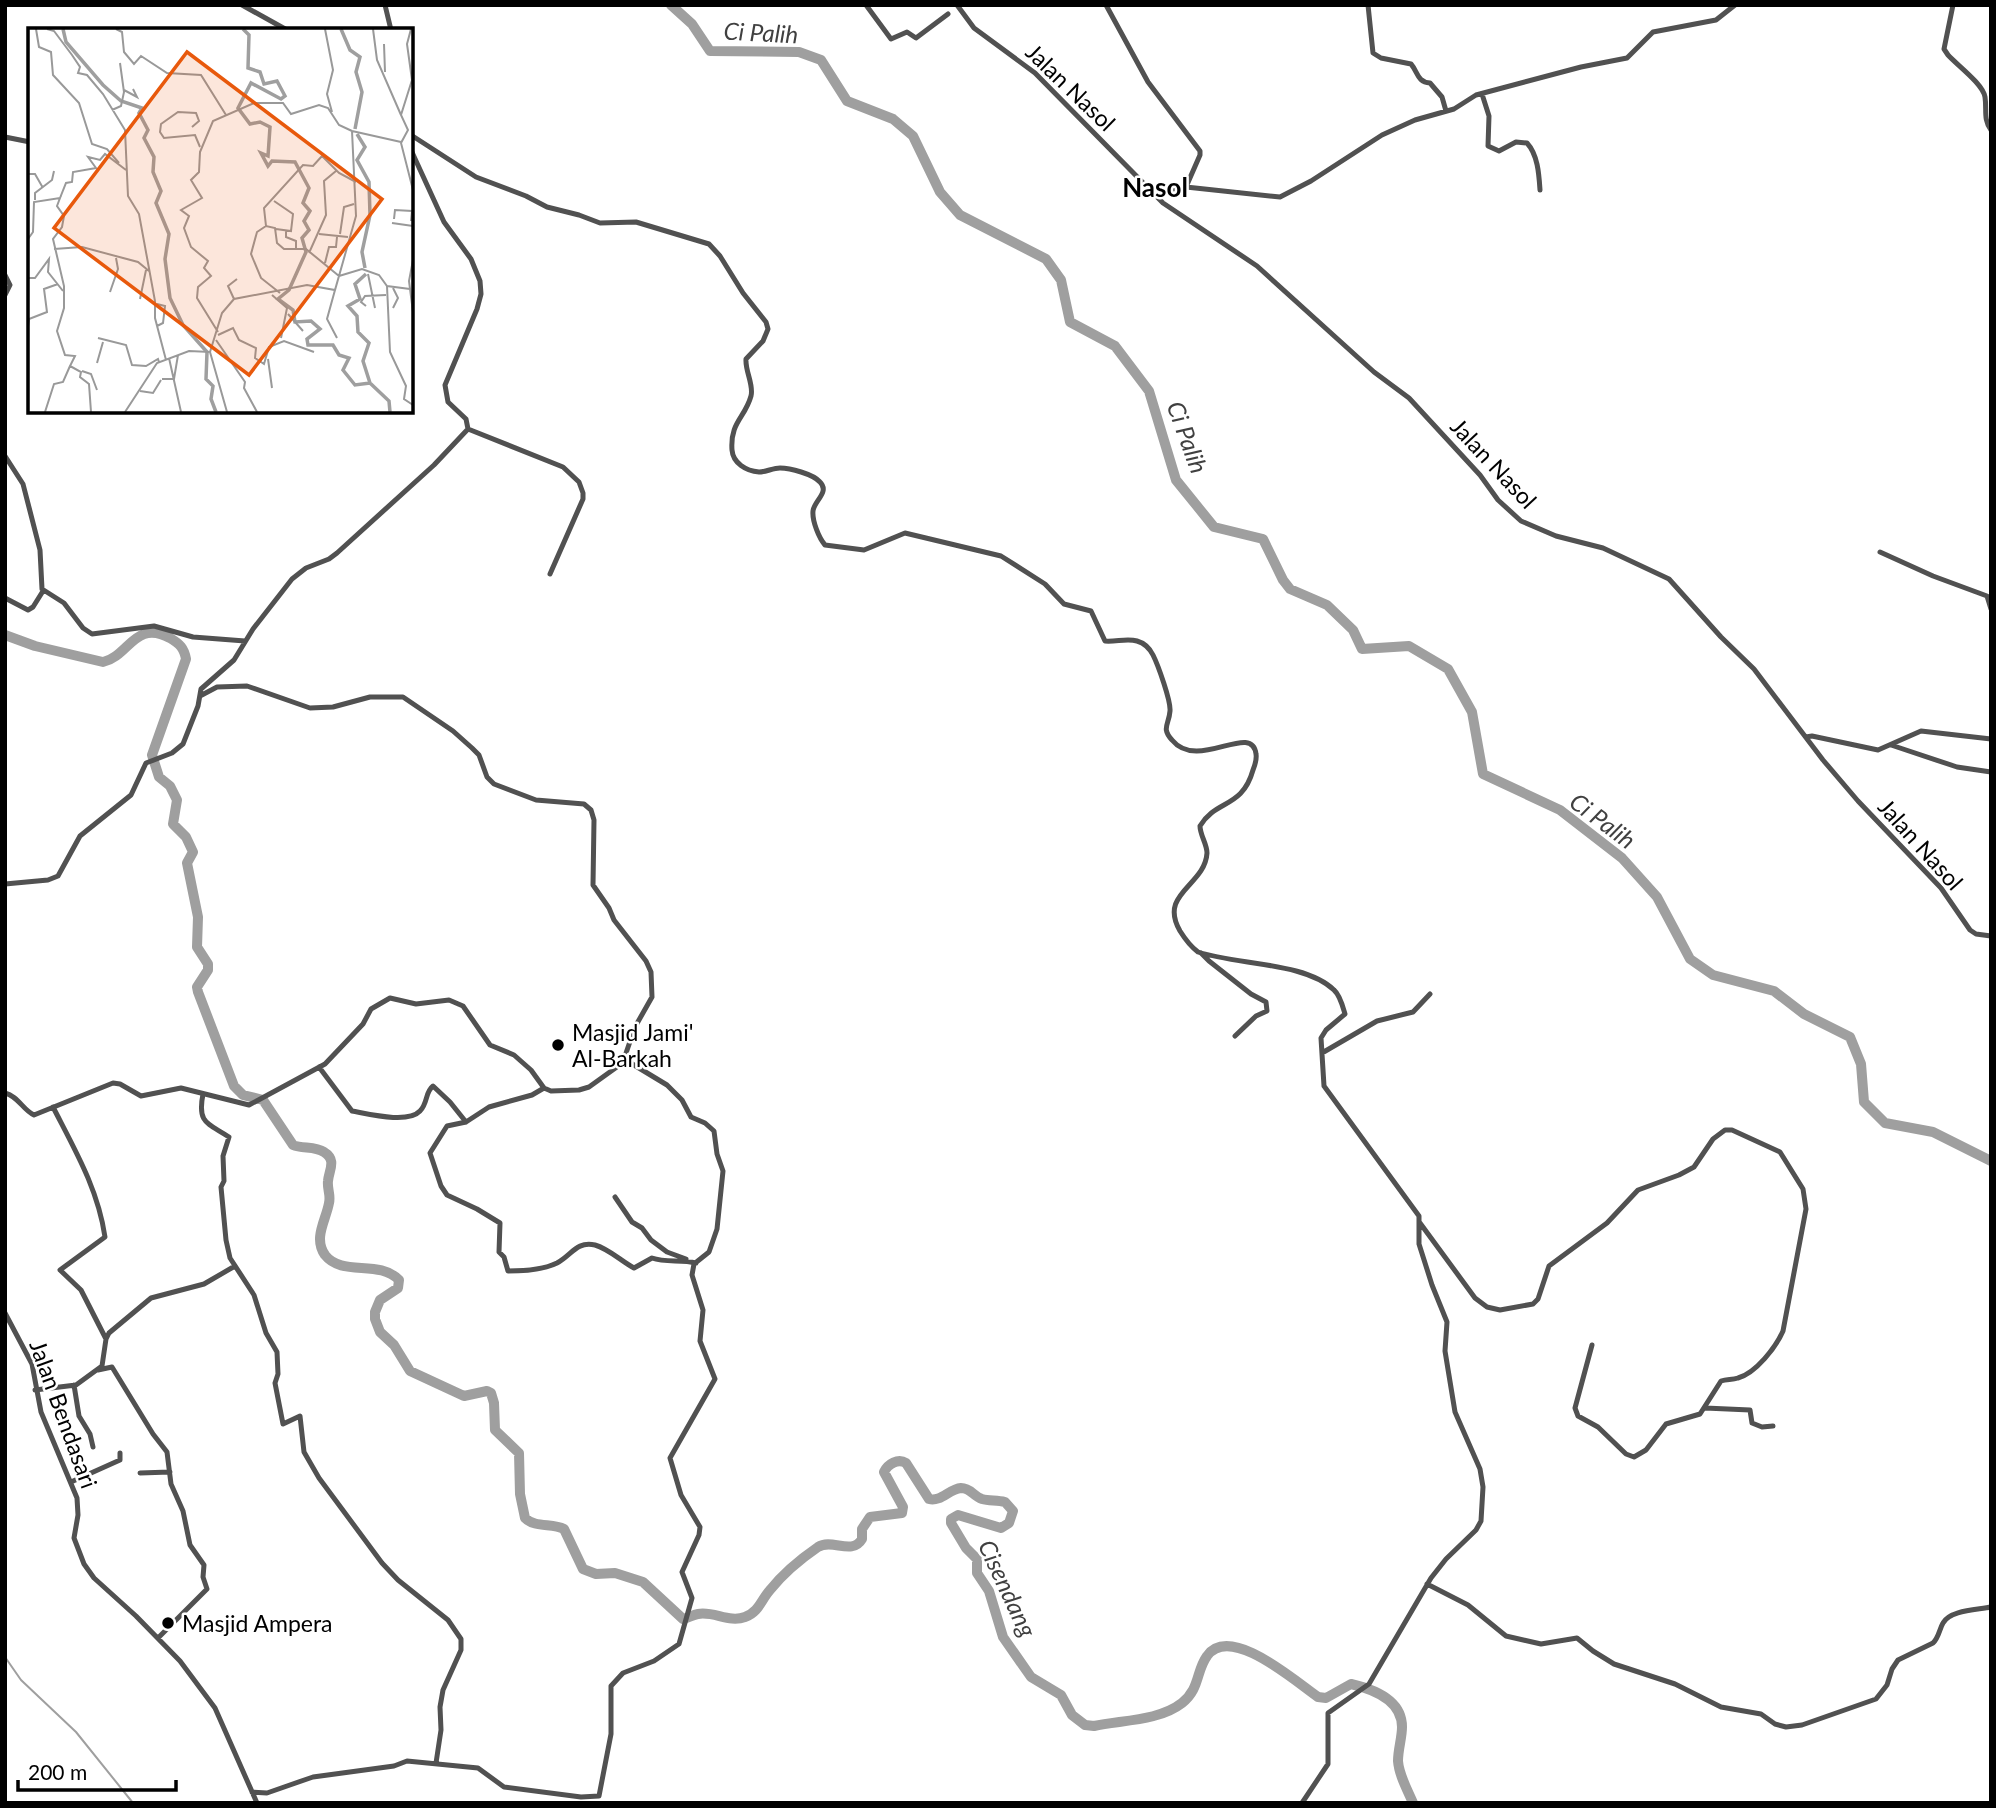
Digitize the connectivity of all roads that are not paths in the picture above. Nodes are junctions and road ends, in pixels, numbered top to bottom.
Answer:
1 (242, 5) edge
2 (385, 5) edge
3 (866, 5) edge
4 (957, 5) edge
5 (1106, 5) edge
6 (1368, 5) edge
7 (1735, 5) edge
8 (1953, 5) edge
9 (948, 14) dead end
10 (282, 28) edge
11 (391, 28) edge
12 (1482, 94) junction
13 (1446, 111) junction
14 (1991, 130) edge
15 (413, 136) edge
16 (5, 137) edge
17 (28, 142) edge
18 (413, 154) edge
19 (1186, 187) junction
20 (1540, 190) dead end
21 (1153, 192) junction
22 (5, 275) edge
23 (5, 295) edge
24 (468, 429) junction
25 (5, 456) edge
26 (1880, 552) dead end
27 (550, 574) dead end
28 (43, 591) junction
29 (5, 598) edge
30 (1991, 609) edge
31 (245, 641) junction
32 (200, 696) junction
33 (1806, 737) junction
34 (1991, 739) edge
35 (1891, 745) junction
36 (1991, 772) edge
37 (5, 884) edge
38 (1991, 936) edge
39 (1201, 953) junction
40 (1430, 993) dead end
41 (1235, 1036) dead end
42 (1322, 1053) junction
43 (624, 1059) junction
44 (319, 1067) junction
45 (544, 1088) junction
46 (5, 1093) edge
47 (203, 1094) junction
48 (53, 1108) junction
49 (466, 1122) junction
50 (615, 1197) dead end
51 (1420, 1223) junction
52 (696, 1263) junction
53 (236, 1266) junction
54 (5, 1313) edge
55 (14, 1332) junction
56 (5, 1336) edge
57 (106, 1339) junction
58 (1592, 1345) dead end
59 (98, 1370) junction
60 (74, 1385) junction
61 (35, 1390) junction
62 (1705, 1408) junction
63 (1773, 1426) dead end
64 (93, 1447) dead end
65 (120, 1453) dead end
66 (170, 1472) junction
67 (140, 1473) dead end
68 (71, 1482) junction
69 (1427, 1584) junction
70 (1991, 1607) edge
71 (158, 1638) junction
72 (436, 1763) junction
73 (252, 1792) junction
74 (257, 1803) edge
75 (1303, 1803) edge

1 - 10 street
2 - 11 street
3 - 9 street
4 - 21 street, Jalan Nasol
5 - 19 street
6 - 13 street
7 - 12 street
8 - 14 street
12 - 13 street
12 - 20 street
13 - 19 street
15 - 39 street
16 - 17 street
18 - 24 street
19 - 21 street
21 - 33 street, Jalan Nasol
22 - 23 street
24 - 27 street
24 - 31 street
25 - 28 street
26 - 30 street
28 - 29 street
28 - 31 street
31 - 32 street
32 - 37 street
32 - 43 street
33 - 35 street
33 - 38 street, Jalan Nasol
34 - 35 street
35 - 36 street
39 - 41 street
39 - 42 street
40 - 42 street
42 - 51 street
43 - 45 street
43 - 52 street
44 - 45 street
44 - 47 street
44 - 49 street
45 - 49 street
46 - 48 street
47 - 48 street
47 - 53 street
48 - 57 street
49 - 52 street
50 - 52 street
51 - 62 street
51 - 69 street
52 - 72 street
53 - 57 street
53 - 72 street
54 - 55 street, Jalan Bendasari
55 - 56 street
55 - 61 street, Jalan Bendasari
57 - 59 street
58 - 62 street
59 - 60 street
59 - 66 street
60 - 61 street
60 - 64 street
61 - 68 street, Jalan Bendasari
62 - 63 street
65 - 68 street
66 - 67 street
66 - 71 street
68 - 71 street, Jalan Bendasari
69 - 70 street
69 - 75 street
71 - 73 street, Jalan Bendasari
72 - 73 street
73 - 74 street, Jalan Bendasari

